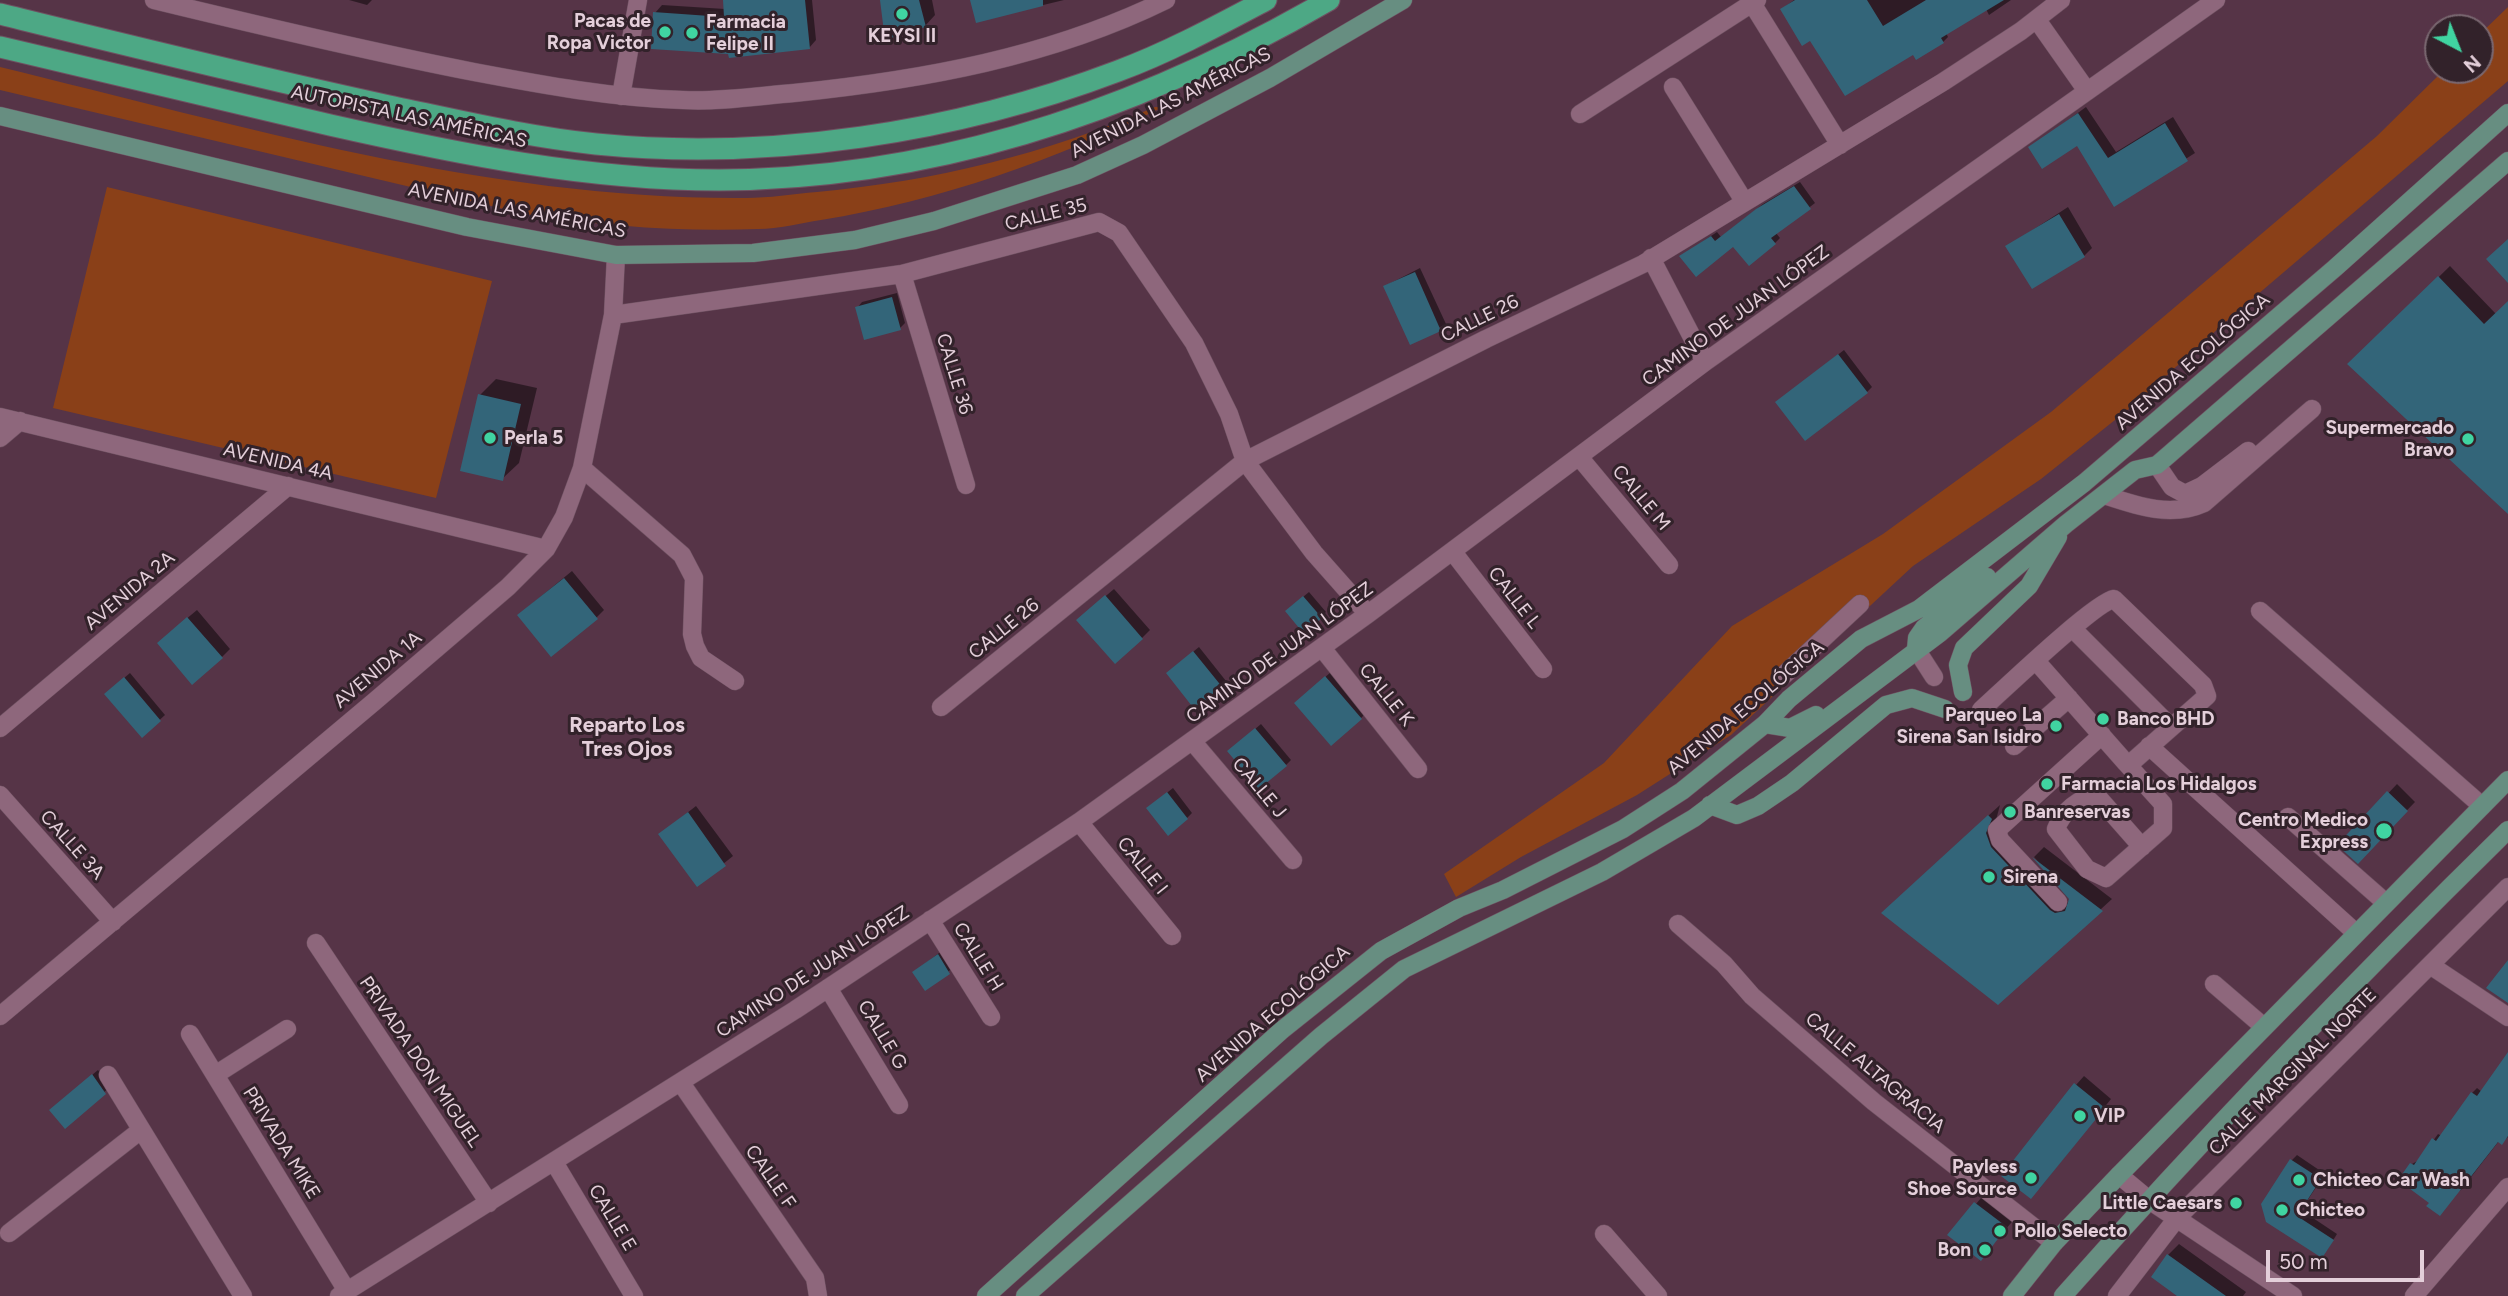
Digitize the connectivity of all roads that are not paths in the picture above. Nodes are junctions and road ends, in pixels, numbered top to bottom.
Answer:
1 (154, 0) edge
2 (638, 0) edge
3 (1166, 0) edge
4 (1266, 0) edge
5 (1329, 0) edge
6 (1403, 0) edge
7 (2061, 0) edge
8 (2216, 0) edge
9 (1753, 1) edge
10 (0, 15) edge
11 (2037, 20) junction
12 (0, 47) edge
13 (1673, 88) dead end
14 (2087, 91) junction
15 (621, 96) junction
16 (2508, 113) edge
17 (1580, 114) dead end
18 (0, 116) edge
19 (1840, 145) junction
20 (2508, 161) edge
21 (1744, 201) junction
22 (616, 255) junction
23 (1651, 258) junction
24 (902, 274) junction
25 (613, 315) junction
26 (1705, 362) junction
27 (0, 417) edge
28 (20, 421) junction
29 (0, 438) edge
30 (1580, 458) junction
31 (1245, 461) junction
32 (2157, 465) junction
33 (583, 468) junction
34 (966, 485) dead end
35 (288, 486) junction
36 (2104, 495) junction
37 (2034, 520) junction
38 (2066, 524) junction
39 (546, 549) junction
40 (1452, 552) junction
41 (1669, 565) dead end
42 (1860, 604) dead end
43 (2260, 611) dead end
44 (1368, 614) junction
45 (1843, 620) junction
46 (2073, 629) junction
47 (1861, 639) junction
48 (1321, 648) junction
49 (1916, 649) junction
50 (2036, 661) junction
51 (1543, 669) dead end
52 (1784, 675) dead end
53 (1934, 677) dead end
54 (735, 681) dead end
55 (1963, 692) dead end
56 (2069, 698) junction
57 (941, 707) dead end
58 (1945, 709) dead end
59 (1982, 710) dead end
60 (1765, 724) junction
61 (2171, 727) junction
62 (0, 728) edge
63 (2102, 735) junction
64 (1194, 742) junction
65 (2014, 746) dead end
66 (2149, 746) junction
67 (2126, 763) junction
68 (1418, 769) dead end
69 (2508, 780) edge
70 (0, 795) edge
71 (1710, 805) junction
72 (2482, 806) junction
73 (2288, 817) dead end
74 (1079, 822) junction
75 (2508, 830) edge
76 (2142, 847) junction
77 (1293, 860) dead end
78 (2508, 887) edge
79 (2058, 902) dead end
80 (2386, 903) junction
81 (930, 920) junction
82 (113, 922) junction
83 (1678, 924) dead end
84 (2356, 933) junction
85 (1172, 936) dead end
86 (316, 943) dead end
87 (2431, 965) junction
88 (2214, 984) dead end
89 (828, 988) junction
90 (0, 1016) edge
91 (991, 1017) dead end
92 (2508, 1017) edge
93 (2264, 1027) junction
94 (288, 1029) dead end
95 (190, 1034) dead end
96 (215, 1075) junction
97 (108, 1076) dead end
98 (681, 1083) junction
99 (899, 1105) dead end
100 (141, 1130) junction
101 (554, 1162) junction
102 (2119, 1175) junction
103 (2508, 1187) edge
104 (2149, 1200) junction
105 (489, 1203) junction
106 (2176, 1219) junction
107 (9, 1233) dead end
108 (1604, 1234) dead end
109 (2054, 1243) junction
110 (343, 1294) edge
111 (243, 1296) edge
112 (634, 1296) edge
113 (818, 1296) edge
114 (986, 1296) edge
115 (1025, 1296) edge
116 (1658, 1296) edge
117 (2012, 1296) edge
118 (2063, 1296) edge
119 (2117, 1296) edge
120 (2293, 1296) edge
121 (2414, 1296) edge

1 - 15 street
2 - 15 street
3 - 15 street
4 - 10 highway, AUTOPISTA LAS AMÉRICAS
5 - 12 highway, AUTOPISTA LAS AMÉRICAS
6 - 22 main road, AVENIDA LAS AMÉRICAS
7 - 11 street, CALLE 26
8 - 14 street, CAMINO DE JUAN LÓPEZ
9 - 17 street
9 - 19 street
11 - 14 street
11 - 19 street, CALLE 26
13 - 21 street
14 - 26 street, CAMINO DE JUAN LÓPEZ
16 - 37 main road, AVENIDA ECOLÓGICA
18 - 22 main road, AVENIDA LAS AMÉRICAS
19 - 21 street, CALLE 26
20 - 32 main road
21 - 23 street, CALLE 26
22 - 25 street, AVENIDA 1A
23 - 26 street
23 - 31 street, CALLE 26
24 - 25 street, CALLE 35
24 - 31 street, CALLE 35
24 - 34 street, CALLE 36
25 - 33 street, AVENIDA 1A
26 - 30 street, CAMINO DE JUAN LÓPEZ
27 - 28 street, AVENIDA 4A
28 - 29 street
28 - 35 street, AVENIDA 4A
30 - 40 street, CAMINO DE JUAN LÓPEZ
30 - 41 street, CALLE M
31 - 44 street, CALLE 35
31 - 57 street, CALLE 26
32 - 36 main road
32 - 36 street
33 - 39 street, AVENIDA 1A
33 - 54 street
35 - 39 street, AVENIDA 4A
35 - 62 street, AVENIDA 2A
36 - 38 main road
37 - 47 main road, AVENIDA ECOLÓGICA
37 - 49 main road
38 - 49 main road
38 - 55 main road
39 - 82 street, AVENIDA 1A
40 - 44 street, CAMINO DE JUAN LÓPEZ
40 - 51 street, CALLE L
42 - 45 street
43 - 72 street
44 - 48 street, CAMINO DE JUAN LÓPEZ
45 - 47 street
45 - 52 street
46 - 50 street
46 - 61 street
46 - 61 street
47 - 60 main road, AVENIDA ECOLÓGICA
48 - 64 street, CAMINO DE JUAN LÓPEZ
48 - 68 street, CALLE K
49 - 53 street
49 - 60 main road
49 - 71 main road
50 - 56 street
50 - 59 street
56 - 63 street
56 - 65 street
58 - 71 main road
60 - 114 main road, AVENIDA ECOLÓGICA
61 - 66 street
63 - 67 street
63 - 79 street
64 - 74 street, CAMINO DE JUAN LÓPEZ
64 - 77 street, CALLE J
66 - 67 street
66 - 84 street
67 - 76 street
69 - 72 main road
70 - 82 street, CALLE 3A
71 - 115 main road
72 - 80 main road
73 - 80 street
74 - 81 street, CAMINO DE JUAN LÓPEZ
74 - 85 street, CALLE I
75 - 104 main road
76 - 76 street
78 - 87 street, CALLE MARGINAL NORTE
80 - 84 main road
81 - 89 street, CAMINO DE JUAN LÓPEZ
81 - 91 street, CALLE H
82 - 90 street, AVENIDA 1A
83 - 109 street, CALLE ALTAGRACIA
84 - 93 main road
86 - 105 street, PRIVADA DON MIGUEL
87 - 92 street
87 - 106 street, CALLE MARGINAL NORTE
88 - 93 street
89 - 98 street, CAMINO DE JUAN LÓPEZ
89 - 99 street, CALLE G
93 - 102 main road
94 - 96 street
95 - 96 street, PRIVADA MIKE
96 - 110 street, PRIVADA MIKE
97 - 100 street
98 - 101 street, CAMINO DE JUAN LÓPEZ
98 - 113 street, CALLE F
100 - 107 street
100 - 111 street
101 - 105 street, CAMINO DE JUAN LÓPEZ
101 - 112 street, CALLE E
102 - 104 street
102 - 109 main road
103 - 121 street
104 - 106 street
104 - 118 main road
105 - 110 street, CAMINO DE JUAN LÓPEZ
106 - 119 street, CALLE MARGINAL NORTE
106 - 120 street
108 - 116 street
109 - 117 main road

